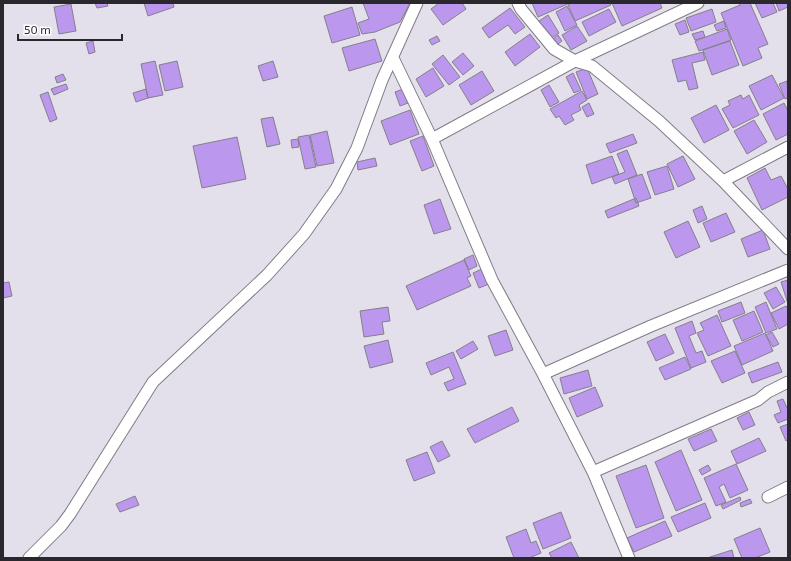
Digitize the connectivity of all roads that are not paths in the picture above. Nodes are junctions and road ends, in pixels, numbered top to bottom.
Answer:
1 (417, 3) edge
2 (518, 3) edge
3 (698, 3) edge
4 (392, 58) junction
5 (575, 61) junction
6 (432, 139) junction
7 (788, 147) edge
8 (723, 181) junction
9 (786, 244) edge
10 (788, 270) edge
11 (543, 374) junction
12 (788, 382) edge
13 (593, 472) junction
14 (788, 487) edge
15 (768, 497) dead end
16 (29, 558) edge
17 (629, 558) edge

1 - 4 street
2 - 5 street
3 - 5 street
4 - 6 street
4 - 16 street
5 - 6 street
5 - 8 street
6 - 11 street
7 - 8 street
8 - 9 street
10 - 11 street
11 - 13 street
12 - 13 street
13 - 17 street
14 - 15 street

